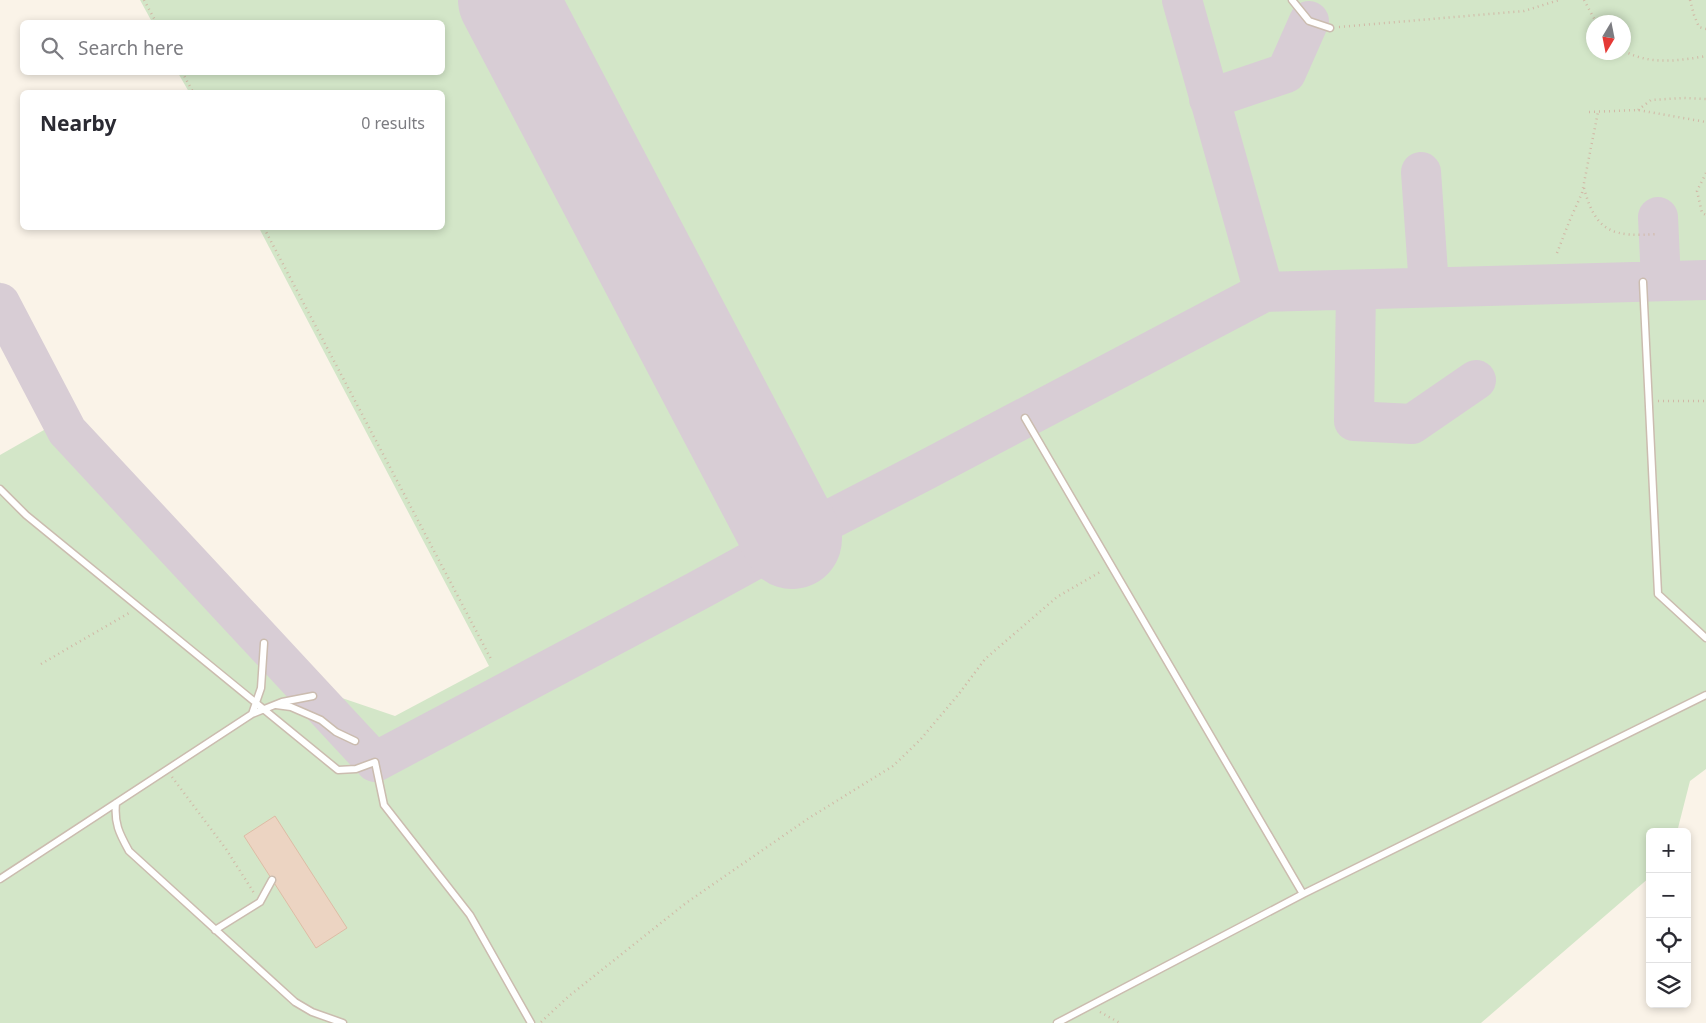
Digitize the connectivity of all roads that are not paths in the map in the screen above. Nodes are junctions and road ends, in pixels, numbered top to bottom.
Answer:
1 (1292, 0) edge
2 (1330, 28) road end
3 (1643, 282) dead end
4 (1025, 418) dead end
5 (0, 489) edge
6 (1706, 638) edge
7 (264, 643) dead end
8 (1706, 695) edge
9 (313, 696) dead end
10 (256, 704) junction
11 (275, 705) junction
12 (264, 710) junction
13 (252, 714) junction
14 (355, 741) dead end
15 (116, 803) junction
16 (0, 879) edge
17 (272, 880) dead end
18 (1303, 894) junction
19 (215, 930) junction
20 (343, 1023) edge
21 (531, 1023) edge
22 (1057, 1023) edge

1 - 2 lane
3 - 6 lane
4 - 18 lane
5 - 10 lane
7 - 10 lane
8 - 18 lane
9 - 11 lane
10 - 12 lane
10 - 13 lane
11 - 12 lane
11 - 14 lane
12 - 13 lane
12 - 21 lane
13 - 15 lane
15 - 16 lane
15 - 19 lane
17 - 19 lane
18 - 22 lane
19 - 20 lane

